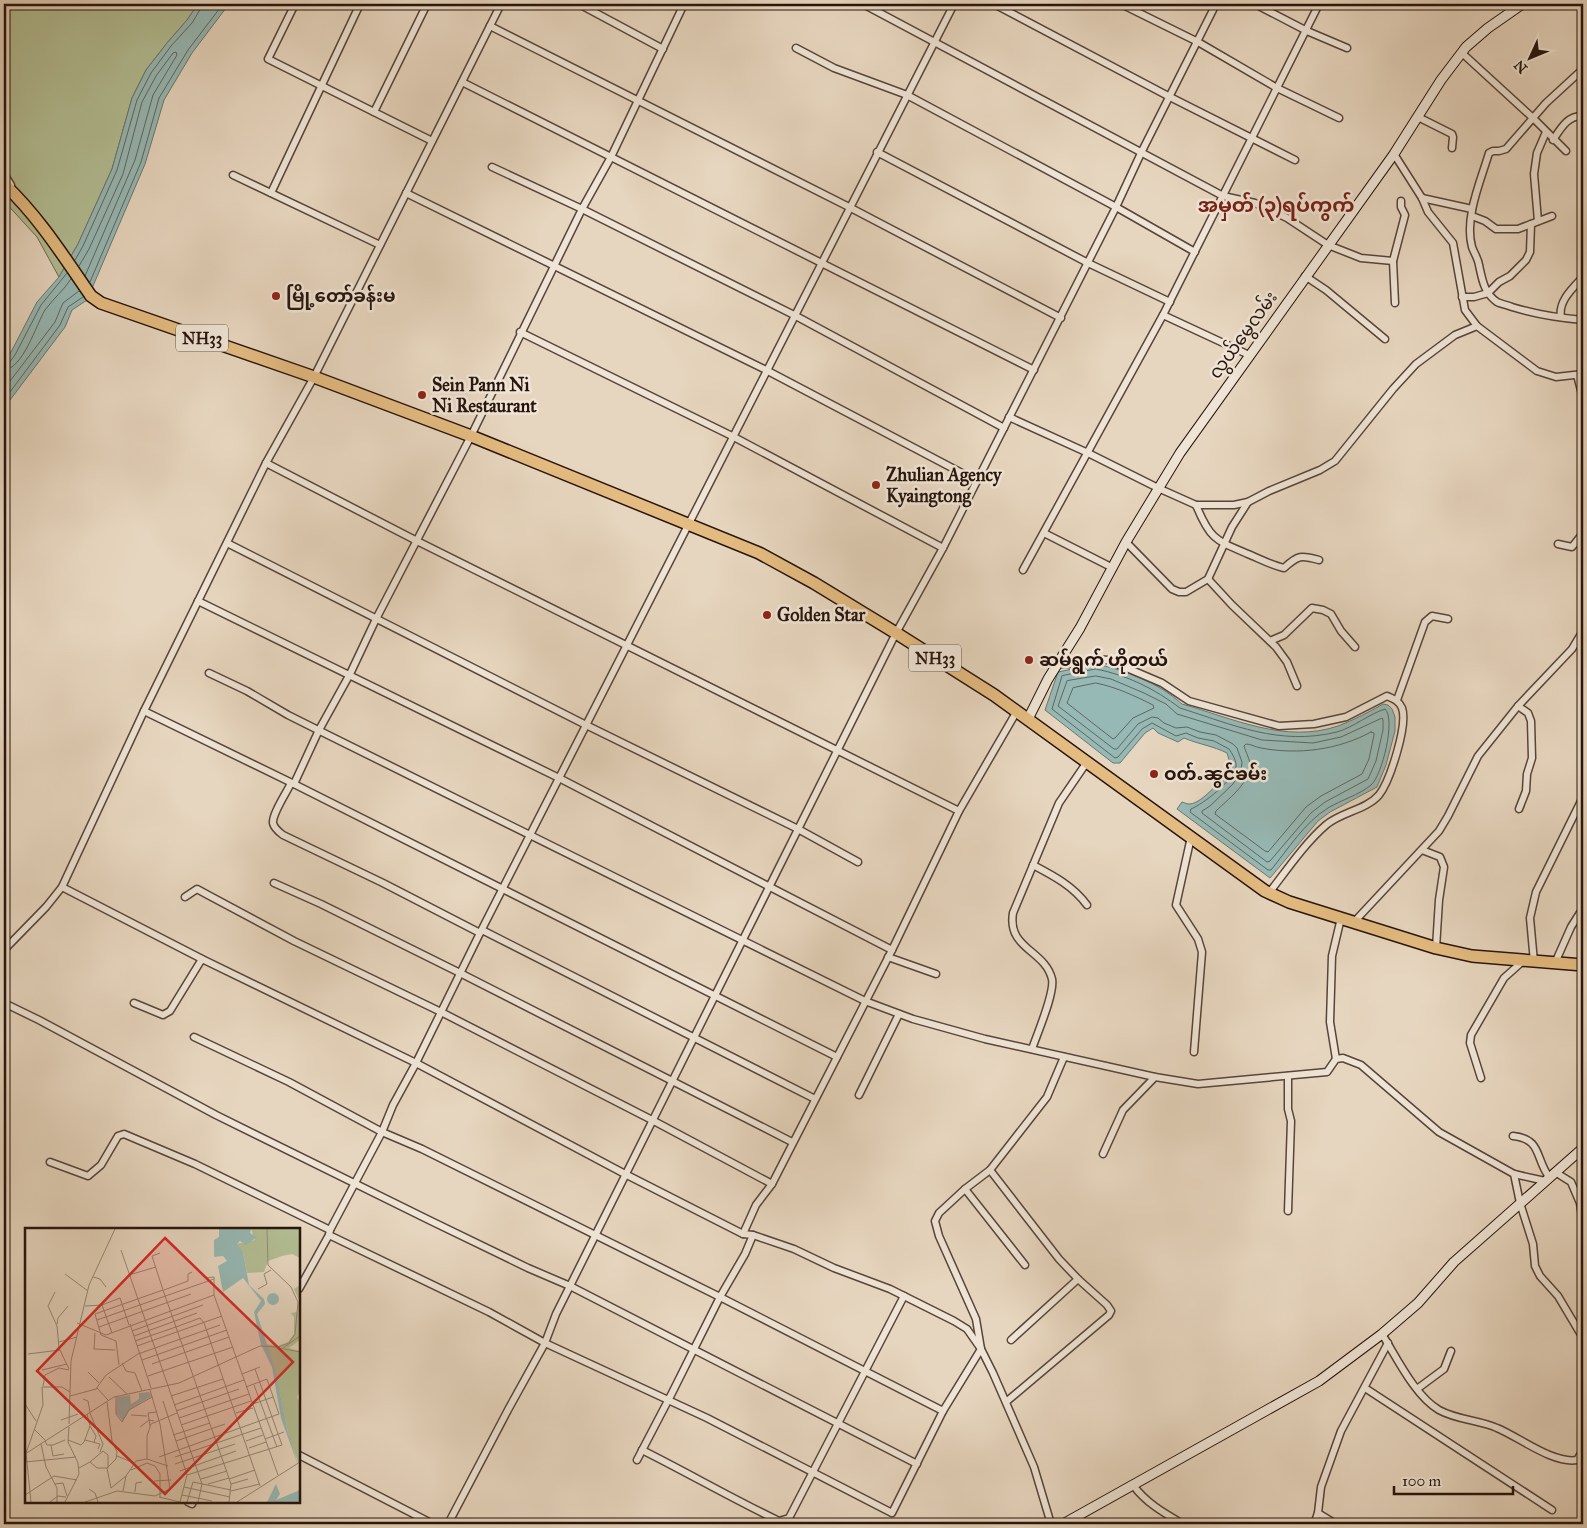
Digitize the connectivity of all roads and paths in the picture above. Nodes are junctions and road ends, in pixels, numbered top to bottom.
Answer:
1 (295, 4) edge
2 (360, 4) edge
3 (427, 4) edge
4 (501, 4) edge
5 (579, 4) edge
6 (684, 4) edge
7 (863, 4) edge
8 (954, 4) edge
9 (994, 4) edge
10 (1121, 4) edge
11 (1216, 4) edge
12 (1255, 4) edge
13 (1320, 4) edge
14 (1527, 4) edge
15 (1579, 4) edge
16 (1583, 6) edge
17 (490, 26) junction
18 (1307, 31) junction
19 (935, 42) junction
20 (1198, 42) junction
21 (796, 48) dead end
22 (1347, 48) dead end
23 (663, 49) junction
24 (1462, 53) junction
25 (1583, 69) edge
26 (462, 82) junction
27 (322, 85) junction
28 (1277, 88) junction
29 (906, 96) junction
30 (1170, 97) junction
31 (637, 102) junction
32 (374, 112) junction
33 (1583, 116) edge
34 (1418, 117) junction
35 (1339, 118) dead end
36 (1533, 118) junction
37 (1546, 132) junction
38 (1252, 139) junction
39 (1553, 140) junction
40 (432, 141) junction
41 (1452, 148) dead end
42 (1142, 151) junction
43 (1566, 151) dead end
44 (877, 152) junction
45 (1394, 154) junction
46 (611, 156) junction
47 (1295, 160) dead end
48 (492, 167) dead end
49 (4, 174) edge
50 (233, 175) dead end
51 (4, 184) edge
52 (271, 193) junction
53 (406, 193) junction
54 (1223, 196) junction
55 (1422, 198) junction
56 (20, 199) junction
57 (1401, 201) dead end
58 (849, 207) junction
59 (1116, 207) junction
60 (582, 209) junction
61 (1472, 213) junction
62 (1552, 216) dead end
63 (1538, 221) junction
64 (1531, 224) junction
65 (380, 245) junction
66 (1328, 245) junction
67 (1195, 252) junction
68 (1393, 261) junction
69 (821, 262) junction
70 (1088, 263) junction
71 (554, 265) junction
72 (1305, 276) junction
73 (1583, 278) edge
74 (1488, 293) junction
75 (1462, 297) junction
76 (1170, 302) junction
77 (1394, 303) dead end
78 (794, 315) junction
79 (1163, 315) junction
80 (1561, 316) junction
81 (1060, 318) junction
82 (1583, 320) edge
83 (1477, 326) junction
84 (520, 332) junction
85 (1385, 339) dead end
86 (1249, 355) junction
87 (766, 370) junction
88 (1034, 370) junction
89 (1580, 374) edge
90 (314, 378) junction
91 (1583, 398) edge
92 (1010, 417) junction
93 (1004, 428) junction
94 (471, 436) junction
95 (732, 436) junction
96 (1088, 453) junction
97 (266, 463) junction
98 (977, 481) junction
99 (1158, 488) junction
100 (1248, 502) junction
101 (1196, 504) junction
102 (688, 525) junction
103 (1044, 533) junction
104 (1583, 533) edge
105 (417, 540) junction
106 (1126, 542) junction
107 (227, 543) junction
108 (1558, 544) dead end
109 (1224, 545) junction
110 (943, 548) junction
111 (1319, 560) dead end
112 (1113, 568) junction
113 (1024, 570) dead end
114 (1208, 579) junction
115 (198, 601) junction
116 (376, 619) junction
117 (1448, 619) dead end
118 (1583, 625) edge
119 (896, 633) junction
120 (1270, 641) junction
121 (627, 645) junction
122 (1354, 646) dead end
123 (1058, 664) junction
124 (209, 673) dead end
125 (350, 674) junction
126 (1297, 686) dead end
127 (1397, 700) junction
128 (1518, 706) junction
129 (144, 711) junction
130 (1017, 711) junction
131 (1028, 719) junction
132 (586, 725) junction
133 (320, 730) junction
134 (837, 750) junction
135 (1087, 762) junction
136 (559, 778) junction
137 (292, 783) junction
138 (1583, 797) edge
139 (1519, 809) dead end
140 (959, 811) junction
141 (798, 829) junction
142 (530, 835) junction
143 (1191, 838) junction
144 (1422, 850) junction
145 (858, 862) dead end
146 (1033, 865) junction
147 (274, 883) dead end
148 (769, 886) junction
149 (62, 887) junction
150 (503, 889) junction
151 (1269, 893) junction
152 (185, 897) dead end
153 (1087, 906) dead end
154 (1583, 908) edge
155 (1340, 918) junction
156 (1354, 922) junction
157 (481, 932) junction
158 (742, 941) junction
159 (1436, 948) junction
160 (4, 950) edge
161 (892, 950) junction
162 (888, 957) junction
163 (202, 959) junction
164 (1529, 961) junction
165 (1555, 963) junction
166 (1583, 966) edge
167 (460, 973) junction
168 (936, 974) dead end
169 (715, 995) junction
170 (864, 1001) junction
171 (4, 1003) edge
172 (134, 1003) dead end
173 (441, 1012) junction
174 (899, 1014) junction
175 (194, 1037) dead end
176 (693, 1039) junction
177 (1032, 1049) junction
178 (1194, 1052) dead end
179 (836, 1057) junction
180 (1064, 1057) junction
181 (1336, 1059) junction
182 (416, 1063) junction
183 (1288, 1076) junction
184 (1156, 1077) junction
185 (1481, 1078) dead end
186 (672, 1081) junction
187 (859, 1095) dead end
188 (815, 1100) junction
189 (652, 1120) junction
190 (382, 1132) junction
191 (1513, 1136) dead end
192 (792, 1142) junction
193 (1583, 1148) edge
194 (1103, 1154) dead end
195 (50, 1162) dead end
196 (990, 1170) junction
197 (625, 1174) junction
198 (1514, 1174) junction
199 (1550, 1177) junction
200 (356, 1182) junction
201 (772, 1184) junction
202 (965, 1189) junction
203 (1520, 1203) junction
204 (1288, 1211) dead end
205 (1583, 1223) edge
206 (329, 1233) junction
207 (743, 1234) junction
208 (595, 1235) junction
209 (753, 1235) junction
210 (1025, 1265) dead end
211 (1078, 1279) junction
212 (570, 1286) junction
213 (300, 1287) edge
214 (720, 1296) junction
215 (904, 1296) junction
216 (1583, 1323) edge
217 (1576, 1326) junction
218 (1382, 1334) junction
219 (1583, 1338) edge
220 (1011, 1340) dead end
221 (545, 1343) junction
222 (1388, 1343) junction
223 (981, 1349) junction
224 (694, 1350) junction
225 (1451, 1351) dead end
226 (864, 1371) junction
227 (1365, 1388) junction
228 (1417, 1389) junction
229 (669, 1400) junction
230 (1006, 1402) junction
231 (943, 1411) junction
232 (838, 1423) junction
233 (642, 1450) junction
234 (1583, 1450) edge
235 (300, 1455) edge
236 (637, 1460) dead end
237 (917, 1464) junction
238 (813, 1473) junction
239 (1133, 1485) junction
240 (1552, 1510) dead end
241 (1318, 1513) junction
242 (1076, 1521) edge
243 (785, 1522) edge
244 (433, 1524) edge
245 (448, 1524) edge
246 (1051, 1524) edge
247 (1063, 1524) edge
248 (1183, 1524) edge
249 (1314, 1524) edge
250 (1336, 1524) edge

1 - 27 street
2 - 27 street
3 - 32 street
4 - 17 street
5 - 23 street
6 - 23 street
7 - 19 street
8 - 19 street
9 - 30 street
10 - 20 street
11 - 20 street
12 - 18 street
13 - 18 street
14 - 24 street, လွယ်မွေလမ်း
15 - 16 street
17 - 26 street
17 - 31 street
18 - 22 street
18 - 28 street
19 - 29 street
19 - 42 street
20 - 28 street
20 - 30 street
21 - 29 street
23 - 31 street
24 - 34 street, လွယ်မွေလမ်း
24 - 36 street
25 - 36 street
26 - 40 street
26 - 46 street
27 - 32 street
27 - 52 street
28 - 35 street
28 - 38 street
29 - 44 street
29 - 59 street
30 - 38 street
30 - 42 street
31 - 46 street
31 - 58 street
32 - 40 street
33 - 39 street
34 - 41 street
34 - 45 street, လွယ်မွေလမ်း
36 - 37 street
36 - 61 street
37 - 39 street
37 - 63 street
38 - 47 street
38 - 54 street
39 - 43 street
40 - 53 street
42 - 54 street
42 - 59 street
44 - 58 street
44 - 70 street
45 - 55 street
45 - 66 street, လွယ်မွေလမ်း
46 - 60 street
46 - 69 street
48 - 60 street
49 - 56 street
50 - 52 street
51 - 56 highway, NH33
52 - 65 street
53 - 65 street
53 - 71 street
54 - 66 street
54 - 67 street
55 - 61 street
55 - 75 street
56 - 90 highway, NH33
57 - 68 street
58 - 69 street
58 - 81 street
59 - 67 street
59 - 70 street
60 - 71 street
60 - 78 street
61 - 64 street
61 - 74 street
62 - 63 street
63 - 64 street
64 - 74 street
65 - 90 street
66 - 68 street
66 - 72 street, လွယ်မွေလမ်း
67 - 76 street
68 - 77 street
69 - 78 street
69 - 88 street
70 - 76 street
70 - 81 street
71 - 84 street
71 - 87 street
72 - 85 street
72 - 86 street, လွယ်မွေလမ်း
73 - 80 street
74 - 75 street
74 - 80 street
75 - 83 street
76 - 79 street
78 - 87 street
78 - 93 street
79 - 86 street
79 - 96 street
80 - 82 street
81 - 88 street
83 - 89 street
83 - 100 street
84 - 94 street
84 - 95 street
86 - 99 street, လွယ်မွေလမ်း
87 - 95 street
87 - 98 street
88 - 92 street
89 - 91 street
90 - 94 highway, NH33
90 - 97 street
92 - 93 street
92 - 96 street
93 - 98 street
94 - 102 highway, NH33
94 - 105 street
95 - 102 street
95 - 110 street
96 - 99 street
96 - 103 street
97 - 105 street
97 - 107 street
98 - 110 street
99 - 101 street
99 - 106 street, လွယ်မွေလမ်း
100 - 101 street
100 - 109 street
101 - 109 street
102 - 119 highway, NH33
102 - 121 street
103 - 112 street
103 - 113 street
104 - 108 street
105 - 116 street
105 - 121 street
106 - 112 street, လွယ်မွေလမ်း
106 - 114 street
107 - 115 street
107 - 116 street
109 - 111 street
109 - 114 street
110 - 119 street
112 - 123 street, လွယ်မွေလမ်း
114 - 120 street
115 - 125 street
115 - 129 street
116 - 125 street
116 - 132 street
117 - 127 street
118 - 128 street
119 - 130 highway, NH33
119 - 134 street
120 - 122 street
120 - 126 street
121 - 132 street
121 - 134 street
123 - 127 street
123 - 131 street, လွယ်မွေလမ်း
124 - 133 street
125 - 133 street
125 - 136 street
127 - 151 street
128 - 139 street
128 - 144 street
129 - 137 street
129 - 149 street
130 - 131 highway, NH33
130 - 140 street
131 - 135 highway, NH33
132 - 136 street
132 - 141 street
133 - 137 street
133 - 142 street
134 - 140 street
134 - 141 street
135 - 143 highway, NH33
135 - 146 street
136 - 142 street
136 - 148 street
137 - 150 street
137 - 157 street
138 - 164 street
140 - 161 street
141 - 145 street
141 - 148 street
142 - 150 street
142 - 158 street
143 - 151 highway, NH33
143 - 178 street
144 - 156 street
144 - 159 street
146 - 153 street
146 - 177 street
147 - 167 street
148 - 158 street
148 - 161 street
149 - 160 street
149 - 163 street
150 - 157 street
150 - 169 street
151 - 155 highway, NH33
152 - 173 street
154 - 165 street
155 - 156 highway, NH33
155 - 181 street
156 - 159 highway, NH33
157 - 167 street
157 - 176 street
158 - 169 street
158 - 170 street
159 - 164 highway, NH33
161 - 162 street
162 - 168 street
162 - 170 street
163 - 172 street
163 - 182 street
164 - 165 highway, NH33
164 - 185 street
165 - 166 highway, NH33
167 - 173 street
167 - 186 street
169 - 176 street
169 - 179 street
170 - 174 street
170 - 179 street
171 - 200 street
173 - 182 street
173 - 189 street
174 - 177 street
174 - 187 street
175 - 190 street
176 - 186 street
176 - 188 street
177 - 180 street
179 - 188 street
180 - 184 street
180 - 196 street
181 - 183 street
181 - 198 street
182 - 190 street
182 - 197 street
183 - 184 street
183 - 204 street
184 - 194 street
186 - 189 street
186 - 192 street
188 - 192 street
189 - 197 street
189 - 201 street
190 - 200 street
190 - 208 street
191 - 199 street
192 - 201 street
193 - 199 street
195 - 206 street
196 - 202 street
196 - 211 street
197 - 207 street
197 - 208 street
198 - 199 street
198 - 203 street
199 - 203 street
199 - 205 street
200 - 206 street
200 - 212 street
201 - 207 street
202 - 210 street
202 - 223 street
203 - 217 street
203 - 218 street
206 - 213 street
206 - 221 street
207 - 209 street
208 - 212 street
208 - 214 street
209 - 214 street
209 - 215 street
211 - 220 street
211 - 230 street
212 - 221 street
212 - 224 street
214 - 224 street
214 - 226 street
215 - 223 street
215 - 226 street
216 - 217 street
217 - 219 street
218 - 222 street
218 - 239 street
221 - 229 street
221 - 245 street
222 - 227 street
222 - 228 street
223 - 230 street
223 - 231 street
224 - 229 street
224 - 232 street
225 - 228 street
226 - 231 street
226 - 232 street
227 - 240 street
227 - 241 street
228 - 234 street
229 - 233 street
229 - 238 street
230 - 246 street
231 - 237 street
232 - 237 street
232 - 238 street
233 - 236 street
233 - 243 street
235 - 244 street
237 - 238 street
238 - 243 street
239 - 242 street
239 - 248 street
241 - 249 street
241 - 250 street
242 - 247 street

